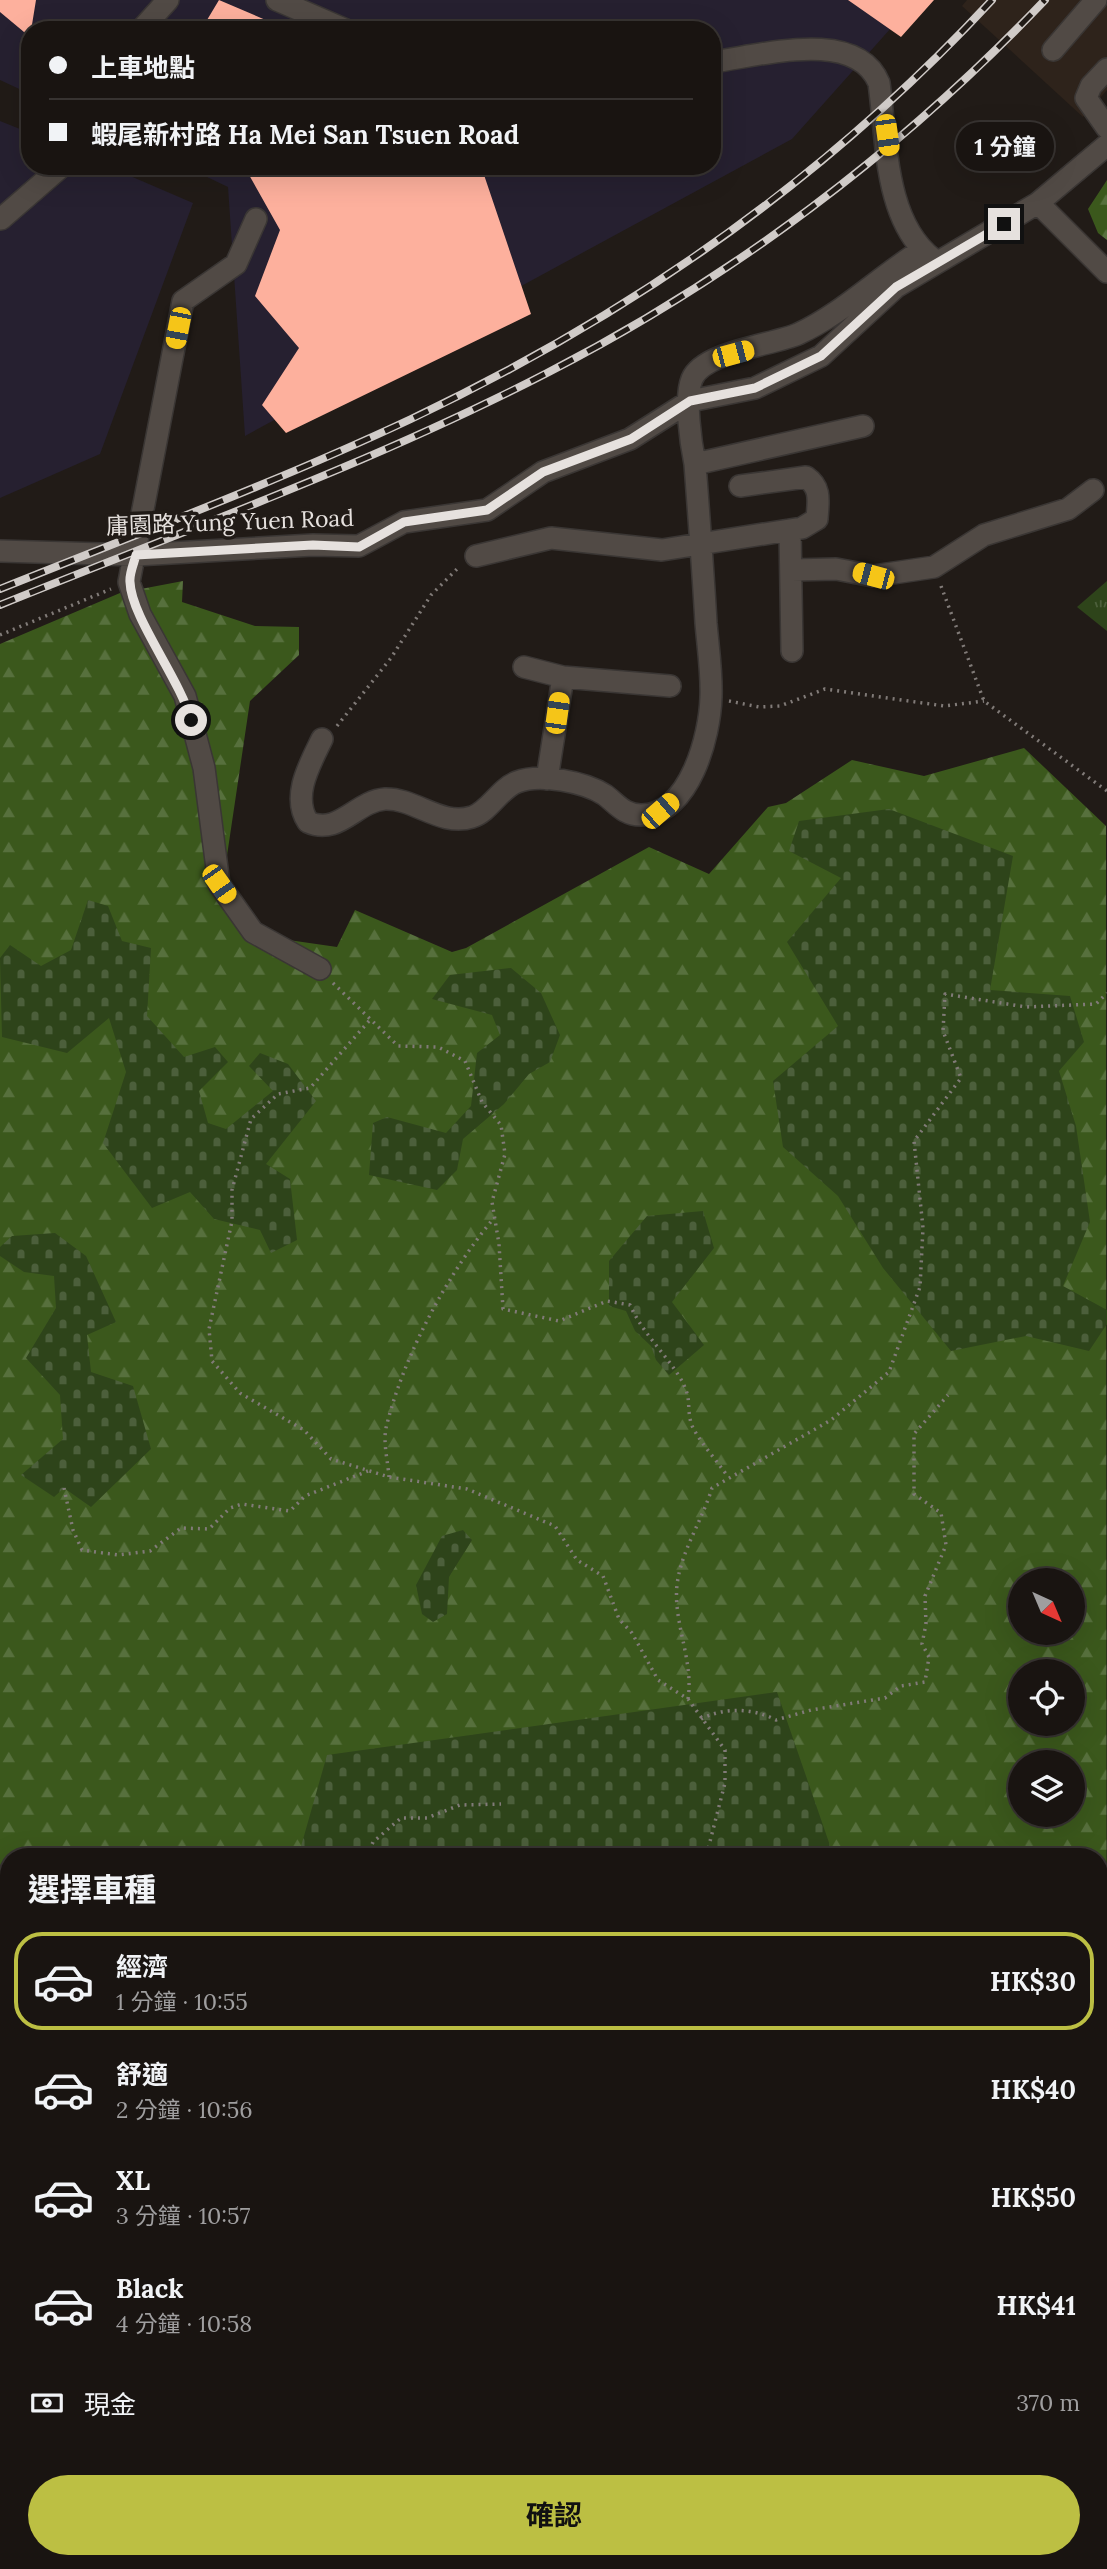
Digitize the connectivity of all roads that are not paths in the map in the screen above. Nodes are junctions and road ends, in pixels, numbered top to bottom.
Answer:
1 (168, 0) edge
2 (277, 0) edge
3 (1096, 0) edge
4 (149, 21) edge
5 (325, 21) edge
6 (1053, 50) dead end
7 (721, 61) edge
8 (1107, 69) edge
9 (1107, 128) edge
10 (1107, 145) edge
11 (52, 175) edge
12 (1038, 203) junction
13 (1, 219) edge
14 (256, 219) dead end
15 (930, 256) junction
16 (1107, 272) edge
17 (690, 401) junction
18 (863, 426) dead end
19 (695, 464) junction
20 (740, 486) dead end
21 (1093, 490) dead end
22 (790, 530) junction
23 (701, 542) junction
24 (0, 551) edge
25 (136, 555) junction
26 (476, 556) road end
27 (792, 570) junction
28 (793, 651) dead end
29 (524, 667) dead end
30 (563, 677) junction
31 (670, 686) dead end
32 (322, 739) road end
33 (547, 779) junction
34 (320, 969) road end

1 - 4 street
2 - 5 street
3 - 6 street
7 - 15 street
8 - 9 street
10 - 12 street
11 - 13 street
12 - 15 street
12 - 16 street
14 - 25 street
15 - 17 street, 庸園路 Yung Yuen Road
15 - 17 street
17 - 19 street
17 - 25 street, 庸園路 Yung Yuen Road
18 - 19 street
19 - 23 street
20 - 22 street
21 - 27 street
22 - 23 street
22 - 27 street
23 - 26 street
23 - 33 street
24 - 25 street, 庸園路 Yung Yuen Road
25 - 34 street
27 - 28 street
29 - 30 street
30 - 31 street
30 - 33 street
32 - 33 street

